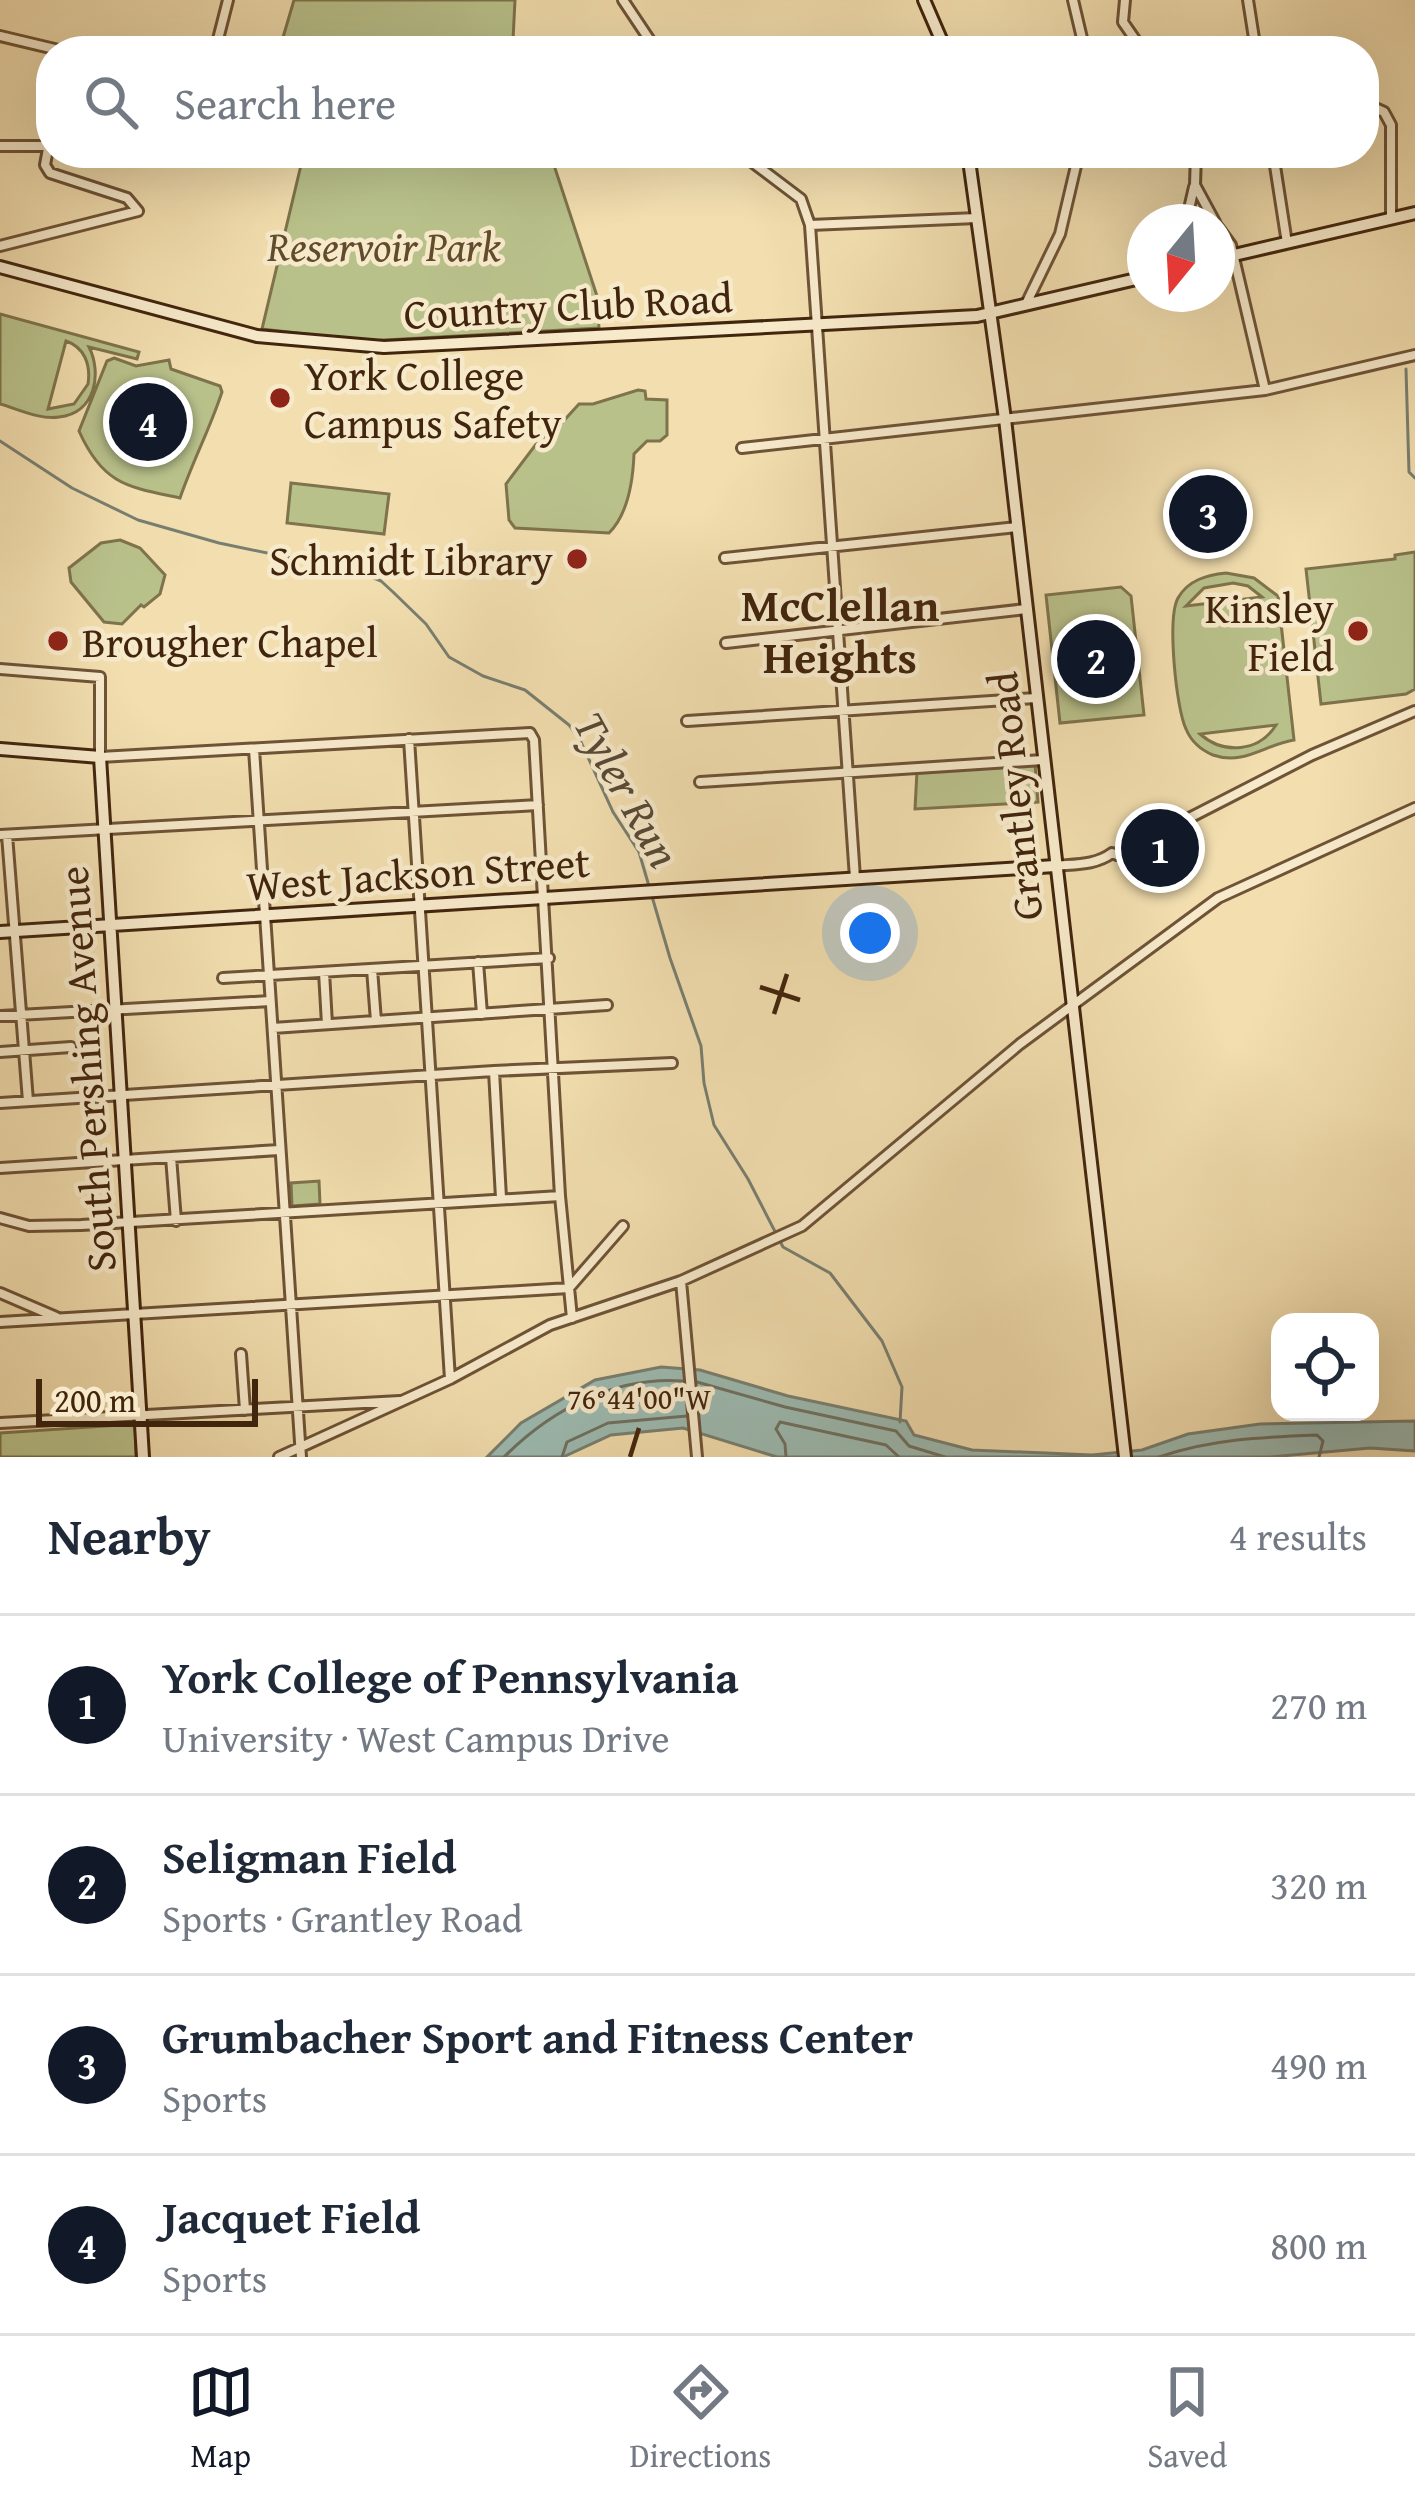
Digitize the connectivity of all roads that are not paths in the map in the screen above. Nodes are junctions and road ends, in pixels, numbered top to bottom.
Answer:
1 (228, 0) edge
2 (623, 0) edge
3 (924, 0) edge
4 (1073, 0) edge
5 (1125, 0) edge
6 (1248, 0) edge
7 (0, 36) edge
8 (218, 36) edge
9 (647, 36) edge
10 (940, 36) edge
11 (1081, 36) edge
12 (1133, 36) edge
13 (1254, 36) edge
14 (36, 45) edge
15 (1379, 110) edge
16 (0, 146) edge
17 (36, 146) edge
18 (47, 168) edge
19 (760, 168) edge
20 (970, 168) edge
21 (1075, 168) edge
22 (1196, 168) edge
23 (1275, 168) edge
24 (1195, 185) junction
25 (1190, 204) edge
26 (1205, 204) edge
27 (1415, 213) edge
28 (978, 218) junction
29 (1391, 219) junction
30 (810, 225) junction
31 (1287, 243) junction
32 (0, 246) edge
33 (1235, 255) edge
34 (1235, 259) edge
35 (0, 267) edge
36 (1127, 281) edge
37 (1026, 305) junction
38 (991, 314) junction
39 (819, 325) junction
40 (1415, 355) edge
41 (1265, 390) junction
42 (1005, 419) junction
43 (828, 439) junction
44 (742, 448) dead end
45 (1017, 527) junction
46 (834, 547) junction
47 (724, 558) dead end
48 (1026, 609) junction
49 (839, 630) junction
50 (726, 643) dead end
51 (0, 669) edge
52 (1036, 698) junction
53 (845, 711) junction
54 (1415, 711) edge
55 (687, 721) dead end
56 (410, 739) junction
57 (0, 749) edge
58 (254, 749) junction
59 (100, 757) junction
60 (1043, 760) junction
61 (849, 772) junction
62 (700, 782) dead end
63 (538, 805) junction
64 (1415, 808) edge
65 (414, 812) junction
66 (259, 823) junction
67 (104, 830) junction
68 (4, 835) edge
69 (1055, 866) junction
70 (855, 878) junction
71 (544, 898) junction
72 (420, 906) junction
73 (266, 916) junction
74 (110, 926) junction
75 (14, 931) junction
76 (0, 932) edge
77 (549, 958) junction
78 (478, 962) junction
79 (424, 965) junction
80 (372, 969) junction
81 (324, 971) junction
82 (269, 974) junction
83 (223, 978) dead end
84 (270, 1000) junction
85 (1072, 1004) junction
86 (607, 1005) dead end
87 (552, 1010) junction
88 (116, 1011) junction
89 (482, 1014) junction
90 (21, 1015) junction
91 (0, 1016) edge
92 (427, 1019) junction
93 (376, 1021) junction
94 (327, 1024) junction
95 (273, 1028) junction
96 (71, 1047) dead end
97 (24, 1051) junction
98 (0, 1052) edge
99 (672, 1063) dead end
100 (555, 1068) junction
101 (494, 1070) junction
102 (430, 1075) junction
103 (276, 1085) junction
104 (121, 1095) junction
105 (28, 1101) junction
106 (0, 1102) edge
107 (279, 1150) junction
108 (171, 1157) junction
109 (124, 1160) junction
110 (0, 1168) edge
111 (560, 1196) junction
112 (501, 1198) junction
113 (438, 1204) junction
114 (283, 1213) junction
115 (0, 1218) edge
116 (176, 1222) junction
117 (129, 1223) junction
118 (623, 1226) dead end
119 (681, 1281) junction
120 (569, 1288) junction
121 (0, 1293) edge
122 (444, 1296) junction
123 (570, 1301) junction
124 (290, 1305) junction
125 (134, 1313) junction
126 (58, 1318) junction
127 (572, 1318) junction
128 (0, 1322) edge
129 (550, 1324) junction
130 (241, 1354) dead end
131 (450, 1379) junction
132 (405, 1400) junction
133 (296, 1407) junction
134 (245, 1410) junction
135 (141, 1417) junction
136 (0, 1423) edge
137 (301, 1452) edge
138 (143, 1457) edge
139 (279, 1457) edge
140 (697, 1457) edge
141 (1125, 1457) edge

1 - 8 street
2 - 9 street
3 - 10 street
4 - 11 street
5 - 12 street
6 - 13 street
7 - 14 street
15 - 29 street
16 - 17 street
18 - 32 street
19 - 30 street
20 - 28 street, Grantley Road
21 - 37 street
22 - 24 street
23 - 31 street
24 - 25 street
24 - 26 street
27 - 29 street
28 - 30 street
28 - 38 street, Grantley Road
29 - 31 street
30 - 39 street
31 - 33 street
34 - 41 street
35 - 39 street, Country Club Road
36 - 37 street, Country Club Road
37 - 38 street, Country Club Road
38 - 39 street, Country Club Road
38 - 42 street, Grantley Road
39 - 43 street
40 - 41 street
41 - 42 street
42 - 43 street
42 - 45 street, Grantley Road
43 - 44 street
43 - 46 street
45 - 46 street
45 - 48 street, Grantley Road
46 - 47 street
46 - 49 street
48 - 49 street
48 - 52 street, Grantley Road
49 - 50 street
49 - 53 street
51 - 59 street, South Pershing Avenue
52 - 53 street
52 - 60 street, Grantley Road
53 - 55 street
53 - 61 street
54 - 69 street
56 - 58 street
56 - 63 street
56 - 65 street
57 - 59 street
58 - 59 street
58 - 66 street
59 - 67 street, South Pershing Avenue
60 - 61 street
60 - 69 street, Grantley Road
61 - 62 street
61 - 70 street
63 - 65 street
63 - 71 street
64 - 85 street
65 - 66 street
65 - 72 street
66 - 67 street
66 - 73 street
67 - 68 street
67 - 74 street, South Pershing Avenue
68 - 75 street
69 - 70 street, West Jackson Street
69 - 85 street, Grantley Road
70 - 71 street, West Jackson Street
71 - 72 street, West Jackson Street
71 - 77 street
72 - 73 street, West Jackson Street
72 - 79 street
73 - 74 street, West Jackson Street
73 - 82 street
74 - 75 street, West Jackson Street
74 - 88 street, South Pershing Avenue
75 - 76 street, West Jackson Street
75 - 90 street
77 - 78 street
77 - 87 street
78 - 79 street
78 - 89 street
79 - 80 street
79 - 92 street
80 - 81 street
80 - 93 street
81 - 82 street
81 - 94 street
82 - 83 street
82 - 84 street
84 - 88 street
84 - 95 street
85 - 119 street
85 - 141 street, Grantley Road
86 - 87 street
87 - 89 street
87 - 100 street
88 - 90 street
88 - 104 street, South Pershing Avenue
89 - 92 street
90 - 91 street
90 - 97 street
92 - 93 street
92 - 102 street
93 - 94 street
94 - 95 street
95 - 103 street
96 - 97 street
97 - 98 street
97 - 105 street
99 - 100 street
100 - 101 street
100 - 111 street
101 - 102 street
101 - 112 street
102 - 103 street
102 - 113 street
103 - 104 street
103 - 107 street
104 - 105 street
104 - 109 street, South Pershing Avenue
105 - 106 street
107 - 108 street
107 - 114 street
108 - 109 street
108 - 116 street
109 - 110 street
109 - 117 street, South Pershing Avenue
111 - 112 street
111 - 120 street
112 - 113 street
113 - 114 street
113 - 122 street
114 - 116 street
114 - 124 street
115 - 117 street
116 - 117 street
117 - 125 street, South Pershing Avenue
118 - 120 street
119 - 127 street
119 - 140 street
120 - 122 street
120 - 123 street
121 - 126 street
122 - 124 street
122 - 131 street
123 - 127 street
123 - 129 street
124 - 125 street
124 - 133 street
125 - 126 street
125 - 135 street, South Pershing Avenue
126 - 128 street
127 - 129 street
129 - 131 street
130 - 134 street
131 - 132 street
132 - 133 street
132 - 137 street
133 - 134 street
133 - 137 street
134 - 135 street
135 - 136 street
135 - 138 street, South Pershing Avenue
137 - 139 street

